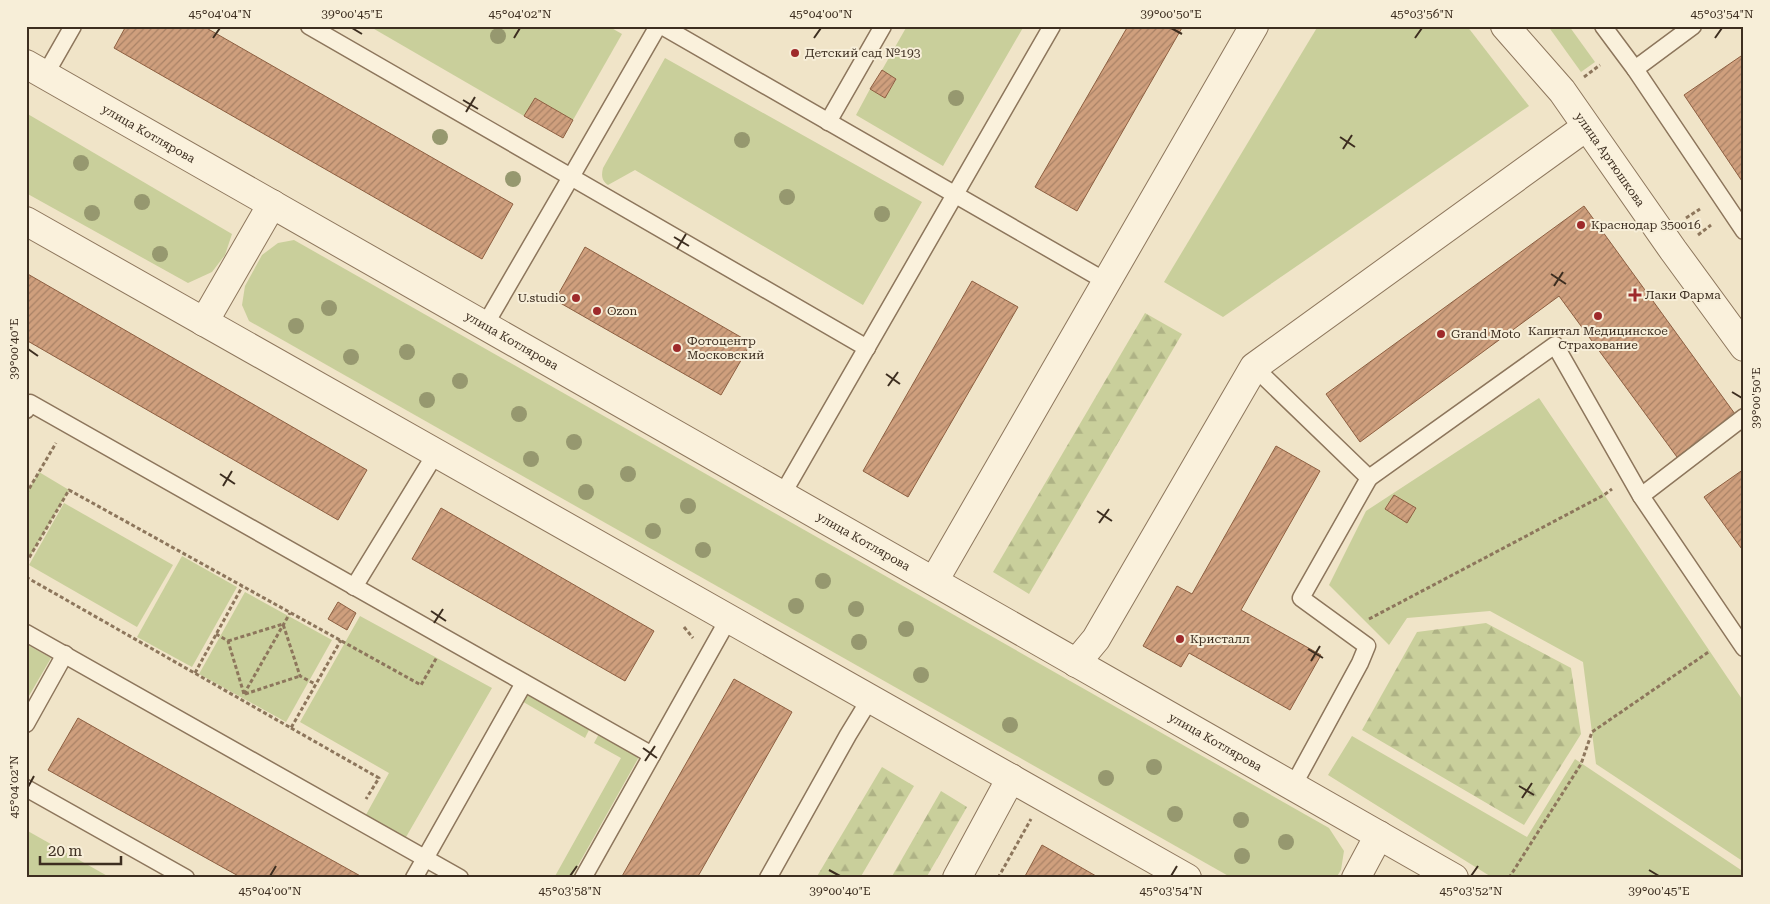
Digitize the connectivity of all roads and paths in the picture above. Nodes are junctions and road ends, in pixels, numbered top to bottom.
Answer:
1 (73, 26) edge
2 (309, 26) edge
3 (658, 26) edge
4 (662, 26) edge
5 (883, 26) edge
6 (1052, 26) edge
7 (1254, 26) edge
8 (1604, 26) edge
9 (1693, 26) edge
10 (1511, 29) edge
11 (1600, 65) dead end
12 (36, 69) edge
13 (1635, 69) junction
14 (1581, 79) dead end
15 (828, 122) junction
16 (1586, 127) junction
17 (571, 177) junction
18 (955, 195) junction
19 (272, 204) junction
20 (1700, 209) dead end
21 (1686, 218) dead end
22 (26, 221) edge
23 (1711, 225) dead end
24 (1744, 231) edge
25 (1698, 234) dead end
26 (1107, 282) junction
27 (204, 322) junction
28 (485, 326) junction
29 (1744, 347) edge
30 (867, 348) junction
31 (1254, 367) junction
32 (26, 410) edge
33 (1744, 417) edge
34 (66, 424) junction
35 (436, 453) junction
36 (1630, 476) junction
37 (1369, 478) junction
38 (26, 494) edge
39 (782, 495) junction
40 (1641, 496) junction
41 (26, 563) edge
42 (26, 577) edge
43 (934, 581) junction
44 (242, 587) junction
45 (354, 587) junction
46 (290, 613) junction
47 (729, 618) junction
48 (283, 624) junction
49 (26, 632) edge
50 (216, 634) junction
51 (1352, 636) junction
52 (447, 639) junction
53 (341, 640) junction
54 (228, 641) junction
55 (1744, 648) edge
56 (1710, 652) dead end
57 (65, 654) junction
58 (1076, 663) junction
59 (194, 673) junction
60 (300, 676) junction
61 (524, 683) junction
62 (315, 684) junction
63 (244, 694) junction
64 (870, 699) junction
65 (26, 724) edge
66 (291, 728) junction
67 (652, 755) junction
68 (1011, 778) junction
69 (1293, 786) junction
70 (26, 788) edge
71 (1040, 794) junction
72 (355, 818) junction
73 (1380, 836) junction
74 (425, 858) junction
75 (1156, 870) edge
76 (186, 878) edge
77 (414, 878) edge
78 (460, 878) edge
79 (583, 878) edge
80 (768, 878) edge
81 (957, 878) edge
82 (998, 878) edge
83 (1187, 878) edge
84 (1356, 878) edge
85 (1454, 878) edge
86 (1509, 878) edge

1 - 12 lane
2 - 17 lane
3 - 17 lane
4 - 15 lane
5 - 15 lane
6 - 18 lane
7 - 26 street
8 - 13 lane
9 - 13 lane
10 - 16 street, улица Артюшкова
11 - 14 path
12 - 19 street, улица Котлярова
13 - 24 lane
15 - 18 lane
16 - 29 street, улица Артюшкова
16 - 31 street
17 - 28 lane
17 - 30 lane
18 - 26 lane
18 - 30 lane
19 - 27 street
19 - 28 street, улица Котлярова
20 - 21 path
22 - 27 street
23 - 25 path
26 - 43 street
27 - 35 street
28 - 39 street, улица Котлярова
30 - 39 lane
31 - 37 lane
31 - 58 street
32 - 34 lane
33 - 40 lane
34 - 38 path
34 - 45 lane
35 - 45 lane
35 - 47 street
36 - 37 lane
36 - 40 lane
36 - 51 path
37 - 51 lane
39 - 43 street, улица Котлярова
40 - 55 lane
41 - 44 path
42 - 59 path
43 - 58 street, улица Котлярова
44 - 46 path
44 - 50 path
45 - 52 lane
46 - 48 path
46 - 53 path
47 - 64 street
47 - 67 lane
48 - 54 path
48 - 60 path
48 - 63 path
49 - 57 lane
50 - 54 path
50 - 59 path
51 - 69 lane
52 - 53 path
52 - 61 lane
53 - 62 path
54 - 63 path
56 - 86 path
57 - 65 lane
57 - 72 lane
58 - 69 street, улица Котлярова
59 - 66 path
60 - 62 path
60 - 63 path
61 - 67 lane
61 - 74 lane
62 - 66 path
64 - 68 street
64 - 80 lane
66 - 72 path
67 - 79 lane
68 - 71 street
68 - 81 street
69 - 73 street, улица Котлярова
70 - 76 lane
71 - 75 street
71 - 82 path
72 - 74 lane
73 - 84 street
73 - 85 street, улица Котлярова
74 - 77 lane
74 - 78 lane
75 - 83 street

